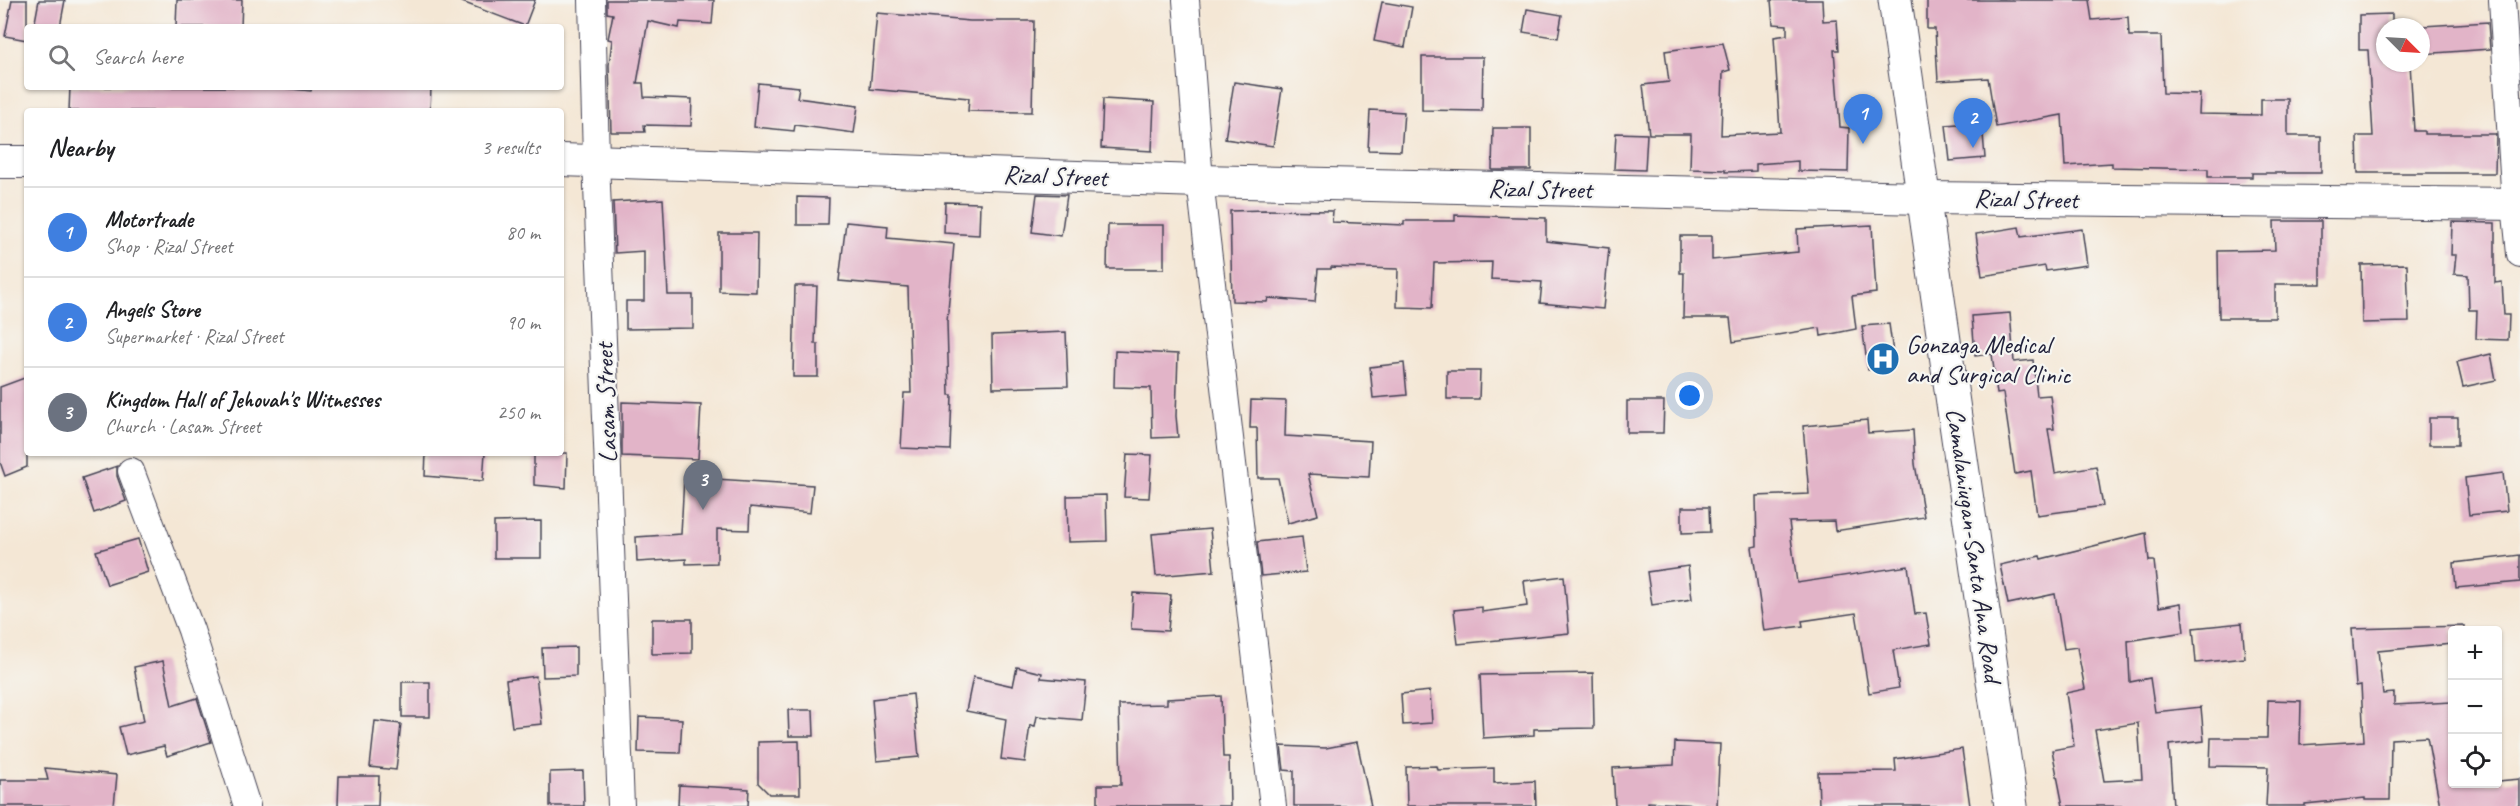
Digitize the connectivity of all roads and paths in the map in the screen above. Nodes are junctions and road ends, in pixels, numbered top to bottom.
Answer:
1 (592, 0) edge
2 (1186, 0) edge
3 (1895, 0) edge
4 (2502, 0) edge
5 (564, 160) edge
6 (596, 160) junction
7 (0, 162) edge
8 (24, 162) edge
9 (1200, 181) junction
10 (1924, 198) junction
11 (2517, 204) edge
12 (2520, 254) edge
13 (131, 471) dead end
14 (248, 806) edge
15 (621, 806) edge
16 (1274, 806) edge
17 (2011, 806) edge

1 - 6 street, Lasam Street
2 - 9 street
3 - 10 main road, Camalaniugan-Santa Ana Road
4 - 11 street
5 - 6 street, Rizal Street
6 - 9 street, Rizal Street
6 - 15 street, Lasam Street
7 - 8 street
9 - 10 street, Rizal Street
9 - 16 street
10 - 11 street, Rizal Street
10 - 17 main road, Camalaniugan-Santa Ana Road
11 - 12 street
13 - 14 street

